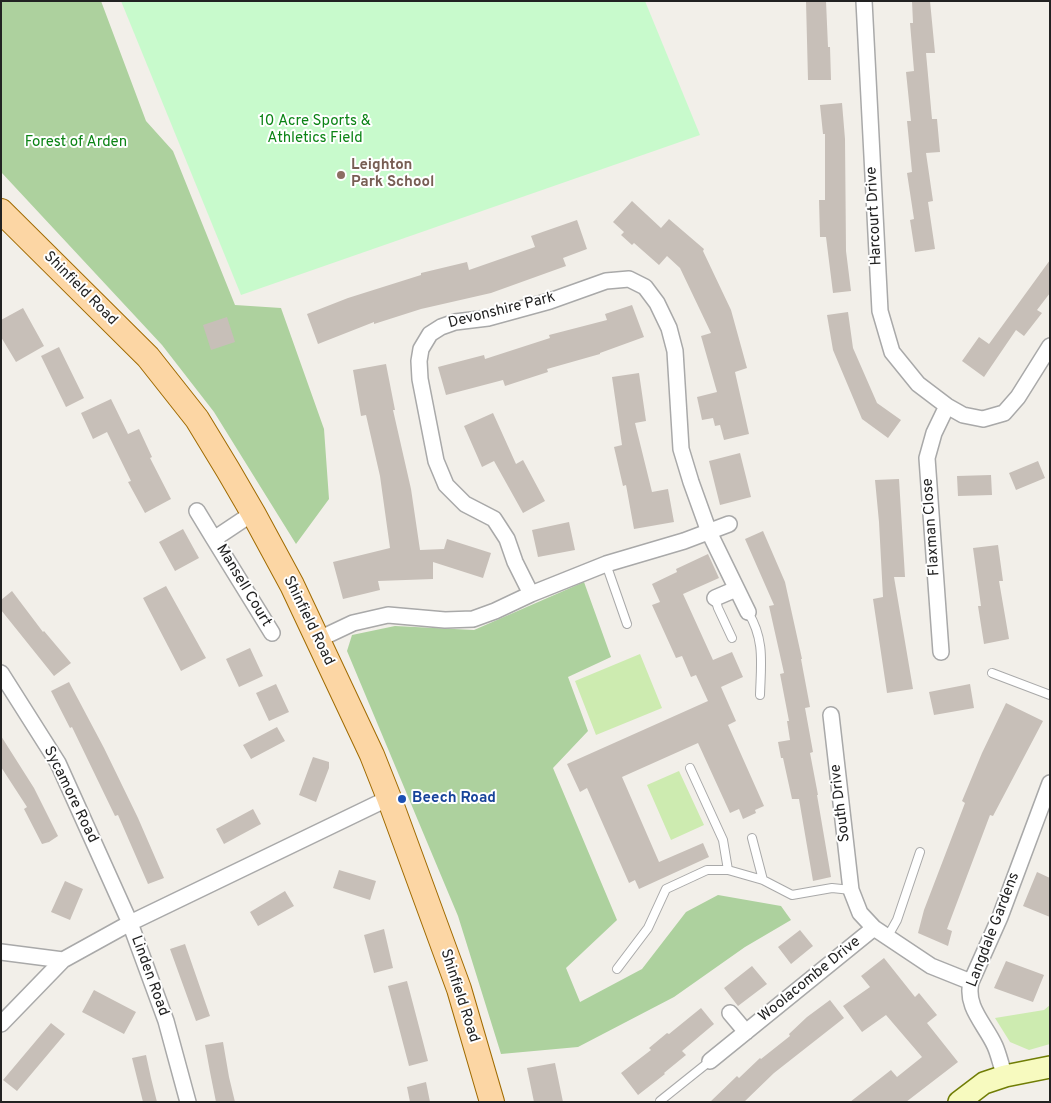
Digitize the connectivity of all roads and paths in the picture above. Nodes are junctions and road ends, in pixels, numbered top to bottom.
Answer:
1 (864, 1) edge
2 (1, 211) edge
3 (1050, 346) edge
4 (946, 406) junction
5 (197, 511) dead end
6 (253, 513) junction
7 (730, 524) dead end
8 (709, 532) junction
9 (214, 539) junction
10 (606, 564) junction
11 (736, 589) junction
12 (531, 594) junction
13 (715, 598) joint
14 (748, 612) joint
15 (627, 624) dead end
16 (272, 634) dead end
17 (732, 638) dead end
18 (317, 640) junction
19 (941, 652) dead end
20 (1, 673) edge
21 (992, 673) dead end
22 (760, 695) dead end
23 (1050, 695) edge
24 (831, 716) dead end
25 (690, 768) dead end
26 (1050, 782) edge
27 (389, 798) junction
28 (752, 838) dead end
29 (920, 852) dead end
30 (728, 870) junction
31 (763, 880) junction
32 (851, 890) junction
33 (130, 923) junction
34 (874, 928) junction
35 (888, 936) junction
36 (1, 952) edge
37 (63, 960) junction
38 (617, 969) dead end
39 (971, 982) junction
40 (730, 1013) dead end
41 (1, 1024) edge
42 (746, 1032) junction
43 (710, 1061) joint
44 (1050, 1067) edge
45 (1005, 1076) junction
46 (660, 1101) edge
47 (961, 1101) edge
48 (188, 1102) edge
49 (492, 1102) edge

1 - 4 street, Harcourt Drive
2 - 6 main road, Shinfield Road
3 - 4 street, Harcourt Drive
4 - 19 street, Flaxman Close
5 - 9 street, Mansell Court
6 - 9 street, Mansell Court
6 - 18 main road, Shinfield Road
7 - 8 street
8 - 10 street
8 - 11 street, Devonshire Park
8 - 12 street, Devonshire Park
9 - 16 street, Mansell Court
10 - 12 street
10 - 15 lane
11 - 13 street
11 - 14 street, Devonshire Park
12 - 18 street
13 - 17 lane
14 - 22 lane, Devonshire Park
18 - 27 main road, Shinfield Road
20 - 33 street, Sycamore Road
21 - 23 lane
24 - 32 street, South Drive
25 - 30 lane
26 - 39 street, Langdale Gardens
27 - 33 street
27 - 49 main road, Shinfield Road
28 - 31 lane
29 - 35 lane
30 - 31 lane
30 - 38 lane
31 - 32 lane
32 - 34 street, Woolacombe Drive
33 - 37 street, Linden Road
33 - 48 street, Linden Road
34 - 35 street, Woolacombe Drive
34 - 42 street, Woolacombe Drive
35 - 39 street, Woolacombe Drive
36 - 37 street
37 - 41 street, Linden Road
39 - 45 street, Langdale Gardens
40 - 42 street, Woolacombe Drive
42 - 43 street, Woolacombe Drive
43 - 46 lane
44 - 45 main road
45 - 47 main road

